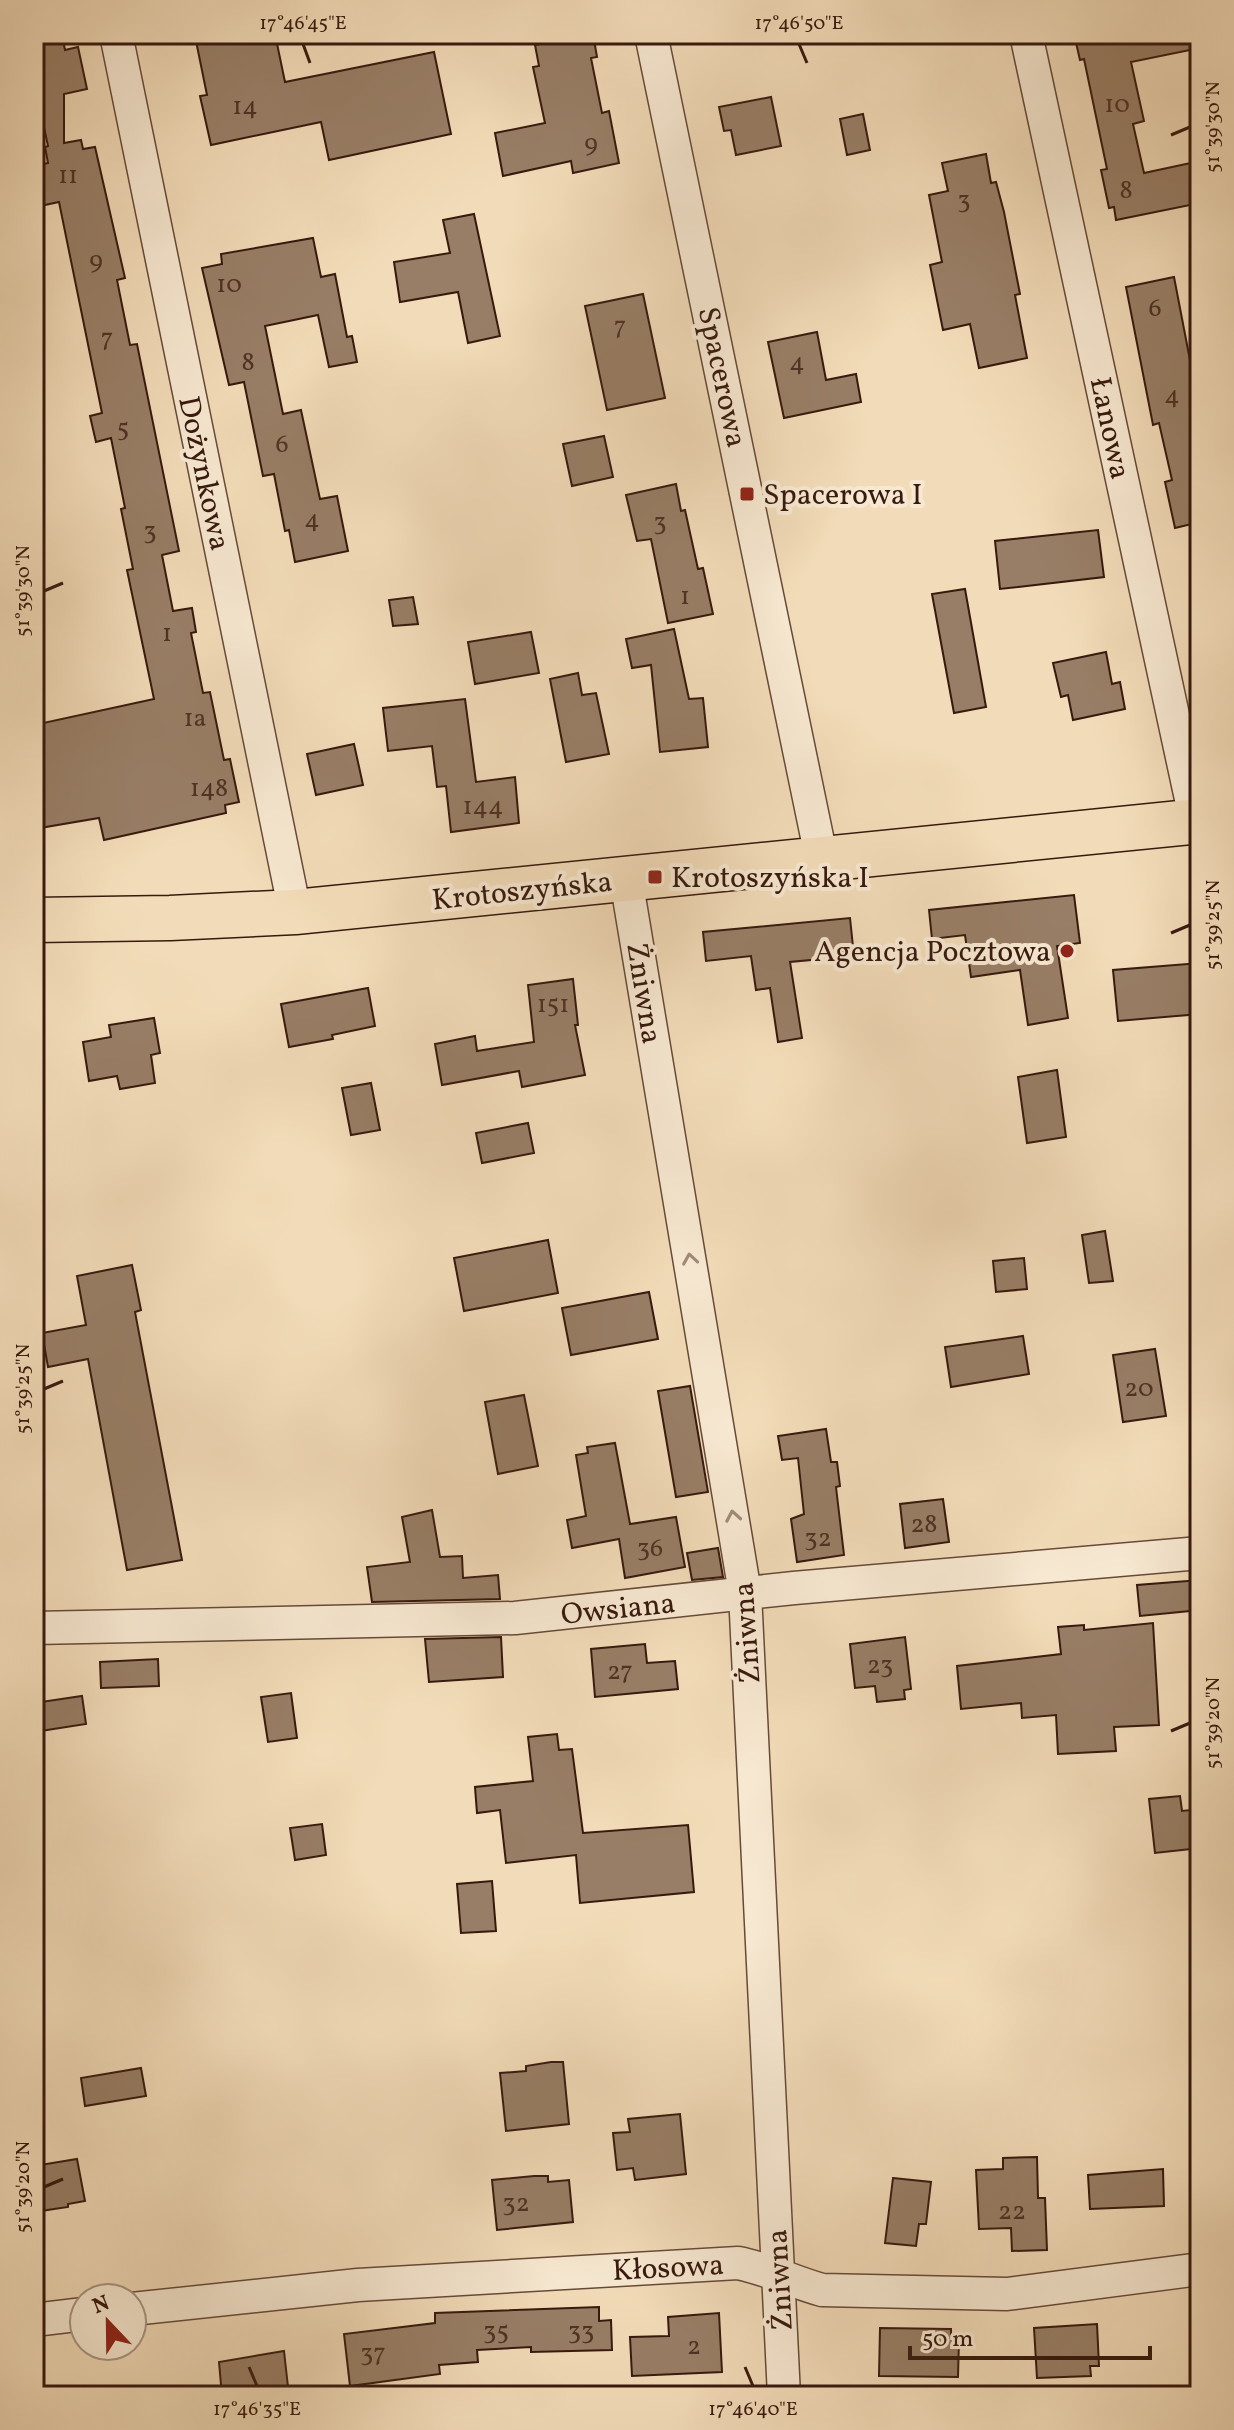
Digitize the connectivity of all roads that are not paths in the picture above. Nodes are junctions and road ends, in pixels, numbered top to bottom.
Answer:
1 (116, 34) edge
2 (651, 34) edge
3 (1026, 34) edge
4 (1198, 822) edge
5 (822, 861) junction
6 (626, 879) junction
7 (295, 912) junction
8 (34, 920) edge
9 (1200, 1553) edge
10 (745, 1593) junction
11 (34, 1628) edge
12 (1200, 2269) edge
13 (779, 2273) junction
14 (148, 2307) edge
15 (68, 2316) edge
16 (34, 2320) edge
17 (784, 2396) edge

1 - 7 street, Dożynkowa
2 - 5 street, Spacerowa
3 - 4 street, Łanowa
4 - 5 main road, Krotoszyńska
5 - 6 main road, Krotoszyńska
6 - 7 main road, Krotoszyńska
10 -> 6 street, Żniwna
7 - 8 main road, Krotoszyńska
9 - 10 street, Owsiana
10 - 11 street, Owsiana
10 - 13 street, Żniwna
12 - 13 street, Kłosowa
13 - 14 street, Kłosowa
13 - 17 street, Żniwna
15 - 16 street

